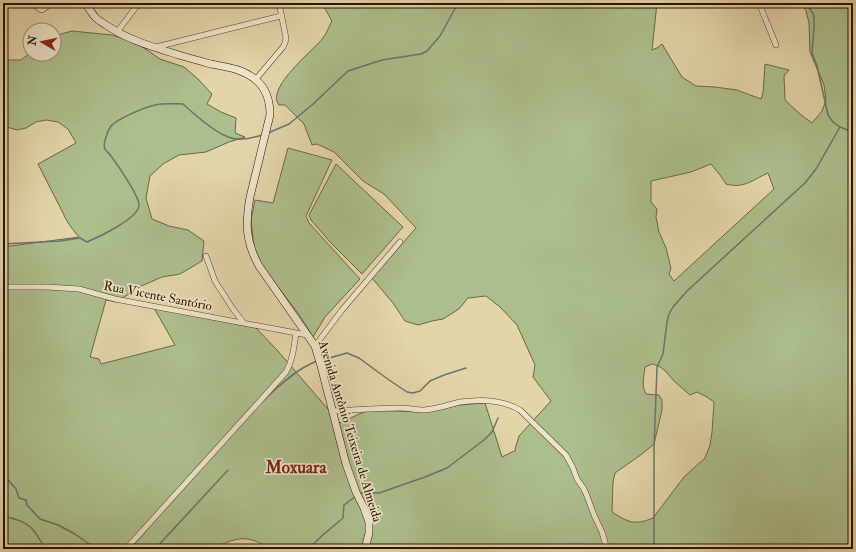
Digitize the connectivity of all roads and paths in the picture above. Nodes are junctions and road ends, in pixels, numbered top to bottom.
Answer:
1 (32, 3) edge
2 (52, 3) edge
3 (86, 3) edge
4 (139, 3) edge
5 (279, 3) edge
6 (758, 3) edge
7 (281, 16) junction
8 (117, 32) junction
9 (776, 45) dead end
10 (155, 48) junction
11 (256, 79) junction
12 (400, 242) dead end
13 (206, 256) dead end
14 (3, 287) edge
15 (244, 323) junction
16 (296, 333) junction
17 (307, 335) junction
18 (315, 346) junction
19 (332, 411) junction
20 (126, 549) edge
21 (365, 549) edge
22 (606, 549) edge

1 - 2 street
3 - 8 street
4 - 8 street
5 - 7 street
6 - 9 street
7 - 10 street
7 - 11 street
8 - 10 street
10 - 11 street
11 - 17 street, Avenida Antônio Teixeira de Almeida
12 - 18 street
13 - 15 street
14 - 15 street, Rua Vicente Santório
15 - 16 street, Rua Vicente Santório
16 - 17 street, Rua Vicente Santório
16 - 20 street
17 - 18 street, Avenida Antônio Teixeira de Almeida
18 - 19 street, Avenida Antônio Teixeira de Almeida
19 - 21 street, Avenida Antônio Teixeira de Almeida
19 - 22 street

